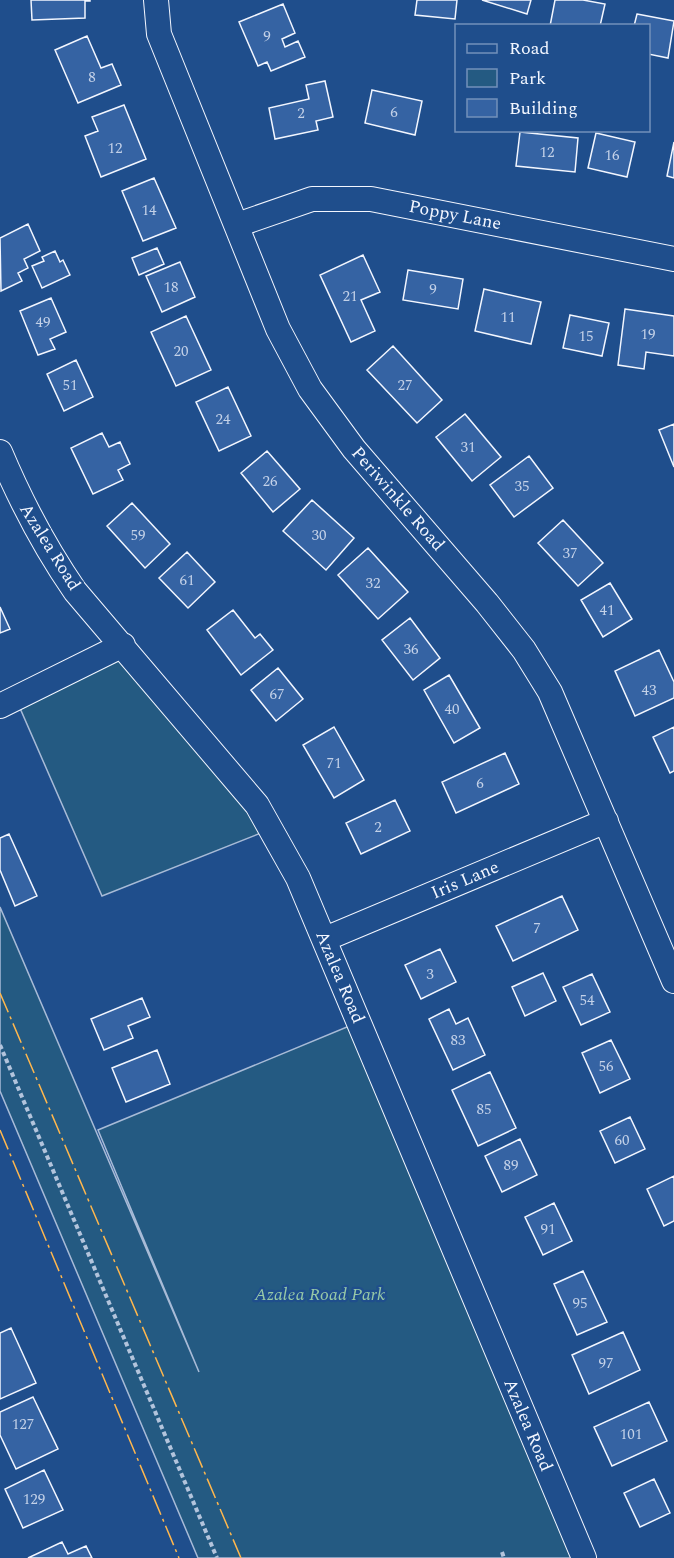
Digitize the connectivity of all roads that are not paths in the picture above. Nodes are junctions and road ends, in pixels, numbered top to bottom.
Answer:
1 (156, 0) edge
2 (237, 225) junction
3 (674, 260) edge
4 (0, 452) edge
5 (123, 645) junction
6 (0, 706) edge
7 (606, 820) junction
8 (325, 939) junction
9 (674, 981) edge
10 (584, 1558) edge

1 - 2 street, Periwinkle Road
2 - 3 street, Poppy Lane
2 - 7 street, Periwinkle Road
4 - 5 street, Azalea Road
5 - 6 street
5 - 8 street, Azalea Road
7 - 8 street, Iris Lane
7 - 9 street, Periwinkle Road
8 - 10 street, Azalea Road

